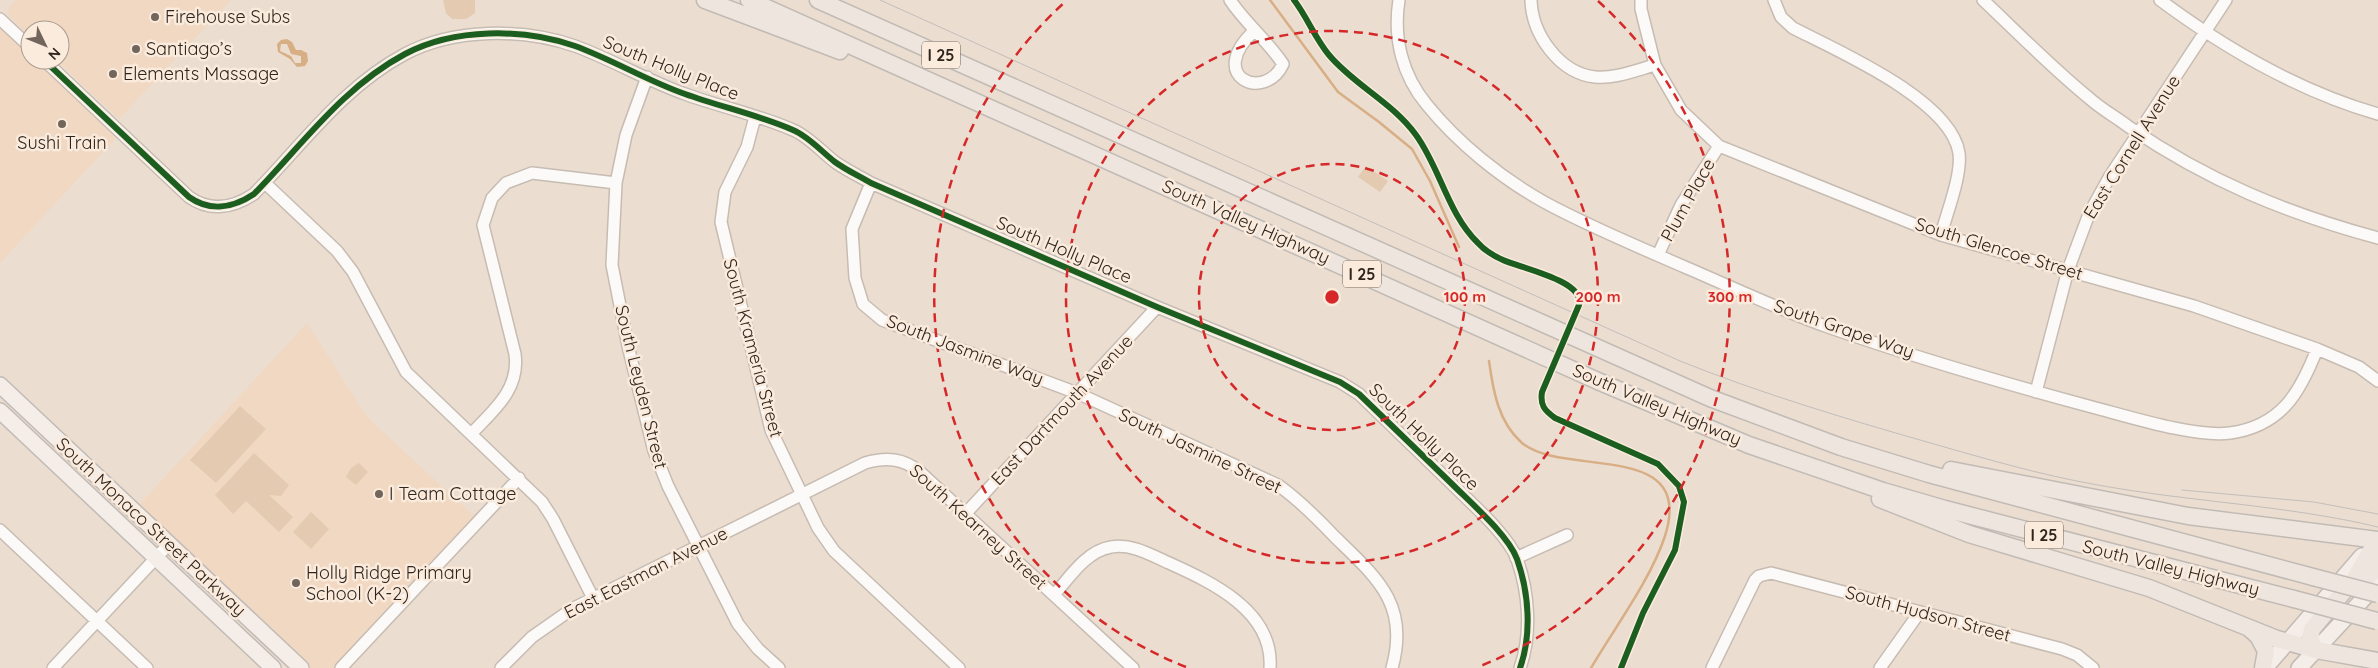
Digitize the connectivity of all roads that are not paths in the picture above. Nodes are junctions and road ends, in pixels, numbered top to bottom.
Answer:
1 (705, 0) edge
2 (750, 0) edge
3 (818, 0) edge
4 (846, 0) edge
5 (1230, 0) edge
6 (1398, 0) edge
7 (1641, 0) edge
8 (1774, 0) edge
9 (1983, 0) edge
10 (2160, 0) edge
11 (2226, 0) edge
12 (1531, 4) edge
13 (0, 19) edge
14 (1254, 31) junction
15 (2205, 32) junction
16 (20, 38) edge
17 (1655, 65) junction
18 (55, 70) edge
19 (647, 77) junction
20 (930, 81) junction
21 (1064, 110) junction
22 (2378, 114) edge
23 (755, 117) junction
24 (2138, 132) junction
25 (1719, 146) junction
26 (616, 182) junction
27 (265, 183) junction
28 (871, 183) junction
29 (1942, 235) junction
30 (2378, 238) edge
31 (1658, 255) junction
32 (2068, 270) junction
33 (1157, 307) junction
34 (2317, 349) junction
35 (2378, 381) edge
36 (0, 386) edge
37 (2036, 392) junction
38 (1078, 393) junction
39 (0, 411) edge
40 (471, 434) junction
41 (1841, 447) junction
42 (1796, 462) junction
43 (519, 478) junction
44 (802, 494) junction
45 (966, 513) junction
46 (0, 530) edge
47 (1567, 535) dead end
48 (2378, 541) edge
49 (169, 544) junction
50 (697, 546) junction
51 (155, 558) junction
52 (1516, 558) junction
53 (2378, 561) edge
54 (2378, 583) edge
55 (2378, 594) edge
56 (1054, 595) junction
57 (593, 598) junction
58 (1919, 613) junction
59 (97, 621) junction
60 (2377, 621) edge
61 (2240, 622) junction
62 (2288, 642) junction
63 (2316, 650) junction
64 (2083, 659) junction
65 (2378, 661) edge
66 (53, 668) edge
67 (147, 668) edge
68 (273, 668) edge
69 (301, 668) edge
70 (341, 668) edge
71 (501, 668) edge
72 (779, 668) edge
73 (958, 668) edge
74 (1133, 668) edge
75 (1270, 668) edge
76 (1392, 668) edge
77 (1520, 668) edge
78 (1712, 668) edge
79 (1880, 668) edge
80 (2074, 668) edge
81 (2092, 668) edge
82 (2264, 668) edge
83 (2299, 668) edge

1 - 20 highway
2 - 20 highway, South Valley Highway / I 25
3 - 21 highway, South Valley Highway / I 25
4 - 21 highway
5 - 14 street
6 - 31 street, South Grape Way
7 - 17 street
8 - 29 street
9 - 24 street
10 - 15 street
11 - 15 street, East Cornell Avenue
12 - 17 street
13 - 16 street
14 - 14 street
15 - 22 street
15 - 24 street, East Cornell Avenue
17 - 25 street, South Glencoe Street
18 - 27 street, South Holly Place
19 - 23 street, South Holly Place
19 - 26 street, South Leyden Street
19 - 27 street, South Holly Place
20 - 42 highway, South Valley Highway / I 25
21 - 41 highway, South Valley Highway / I 25
23 - 28 street, South Holly Place
23 - 44 street, South Krameria Street
24 - 30 street
24 - 32 street, East Cornell Avenue
25 - 29 street, South Glencoe Street
25 - 31 street, Plum Place
26 - 40 street
26 - 50 street, South Leyden Street
27 - 40 street
28 - 33 street, South Holly Place
28 - 38 street, South Jasmine Way
29 - 32 street, South Glencoe Street
31 - 37 street, South Grape Way
32 - 34 street, South Glencoe Street
32 - 37 street, East Cornell Avenue
33 - 38 street, East Dartmouth Avenue
33 - 52 street, South Holly Place
34 - 35 street, South Glencoe Street
34 - 37 street, South Grape Way
36 - 49 main road, South Monaco Street Parkway
38 - 45 street, East Dartmouth Avenue
38 - 76 street, South Jasmine Street
39 - 51 main road, South Monaco Street Parkway
40 - 43 street
41 - 48 highway
41 - 55 highway, South Valley Highway / I 25, bridge
42 - 60 highway, South Valley Highway / I 25, bridge
42 - 61 highway
43 - 57 street
43 - 70 street
44 - 45 street, South Kearney Street
44 - 50 street, East Eastman Avenue
44 - 73 street, South Krameria Street
45 - 56 street, South Kearney Street
46 - 59 street
47 - 52 street
48 - 62 main road
48 - 63 highway
49 - 51 street
49 - 69 main road, South Monaco Street Parkway
50 - 57 street, East Eastman Avenue
50 - 72 street, South Leyden Street
51 - 59 street
51 - 68 main road, South Monaco Street Parkway
52 - 77 street, South Holly Place
53 - 63 highway
54 - 63 main road
56 - 74 street, South Kearney Street
56 - 75 street
57 - 71 street, East Eastman Avenue
58 - 64 street, South Hudson Street
58 - 78 street, South Hudson Street
58 - 79 street
59 - 66 street
59 - 67 street
61 - 62 highway
61 - 82 highway
62 - 63 highway
62 - 82 main road
63 - 65 highway
63 - 83 main road
64 - 80 street
64 - 81 street, South Hudson Street

